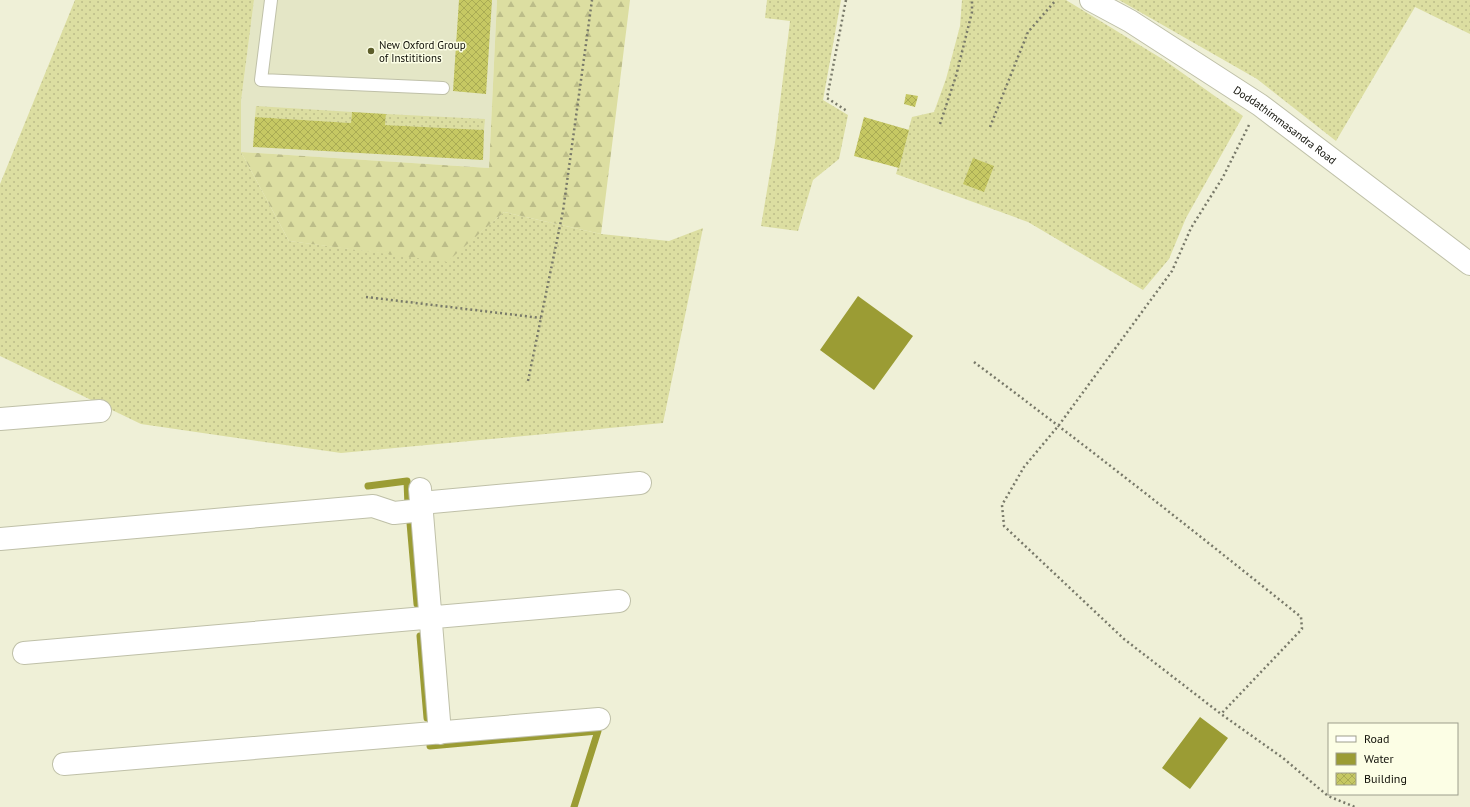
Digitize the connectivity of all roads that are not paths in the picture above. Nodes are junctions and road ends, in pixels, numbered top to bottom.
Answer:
1 (271, 0) edge
2 (1091, 0) edge
3 (443, 88) dead end
4 (1470, 264) edge
5 (100, 411) dead end
6 (0, 418) edge
7 (640, 483) dead end
8 (421, 501) junction
9 (0, 539) edge
10 (619, 601) dead end
11 (431, 618) junction
12 (24, 653) dead end
13 (599, 719) dead end
14 (440, 733) junction
15 (64, 764) dead end

1 - 3 lane
2 - 4 street, Doddathimmasandra Road
5 - 6 street
7 - 8 street
8 - 9 street
8 - 11 street
10 - 11 street
11 - 12 street
11 - 14 street
13 - 14 street
14 - 15 street

